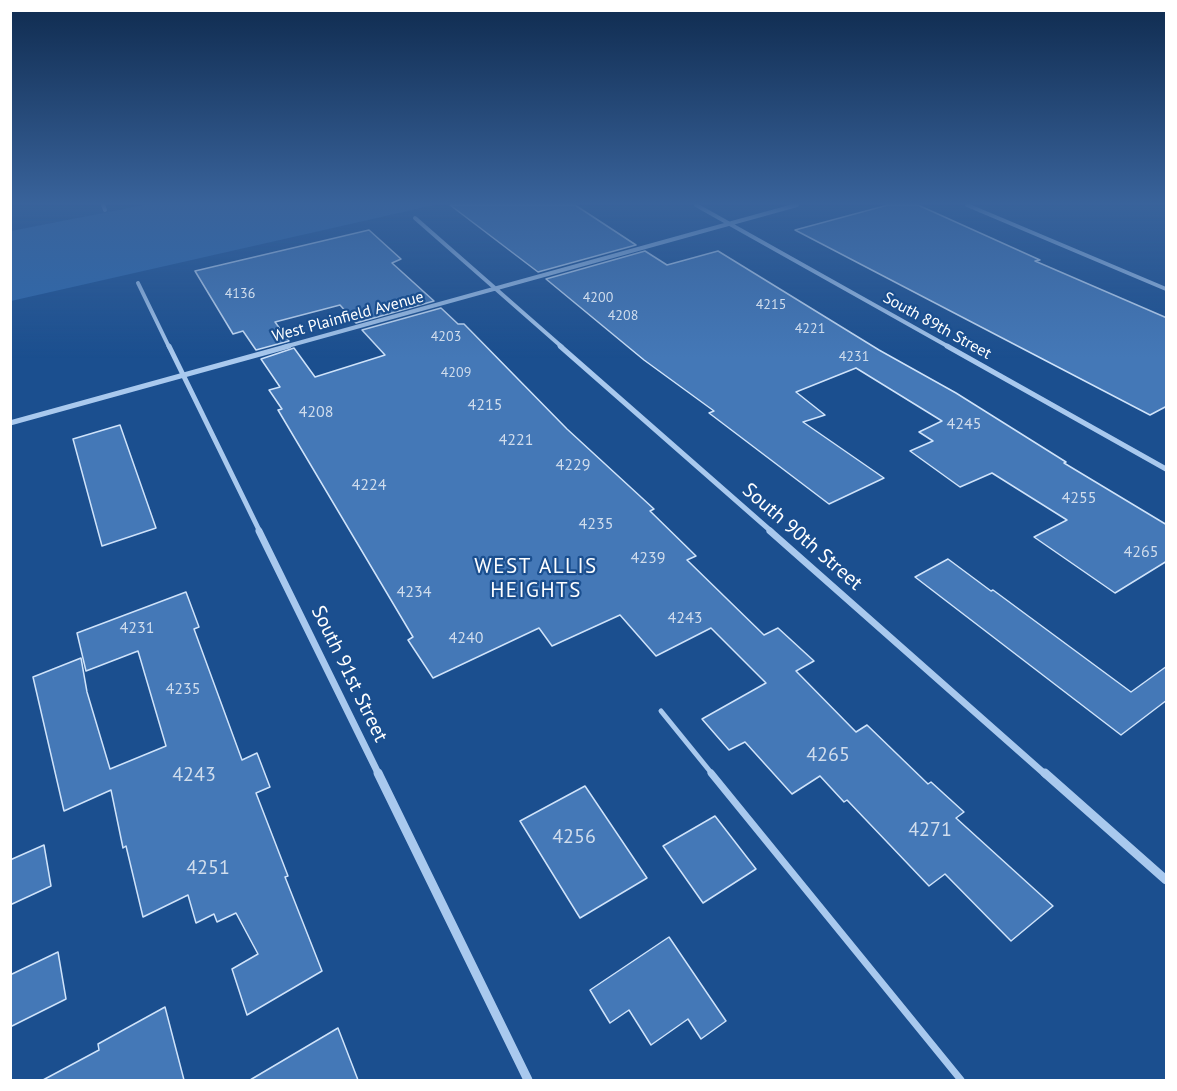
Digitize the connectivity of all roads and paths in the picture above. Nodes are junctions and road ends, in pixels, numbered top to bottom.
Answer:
1 (458, 256) edge
2 (615, 256) edge
3 (787, 256) edge
4 (1088, 256) edge
5 (138, 283) dead end
6 (496, 289) junction
7 (1167, 289) edge
8 (186, 375) junction
9 (10, 423) edge
10 (1167, 469) edge
11 (661, 711) dead end
12 (1167, 880) edge
13 (528, 1080) edge
14 (961, 1080) edge

1 - 6 street, South 90th Street
2 - 6 street, West Plainfield Avenue
3 - 10 street, South 89th Street
4 - 7 street
5 - 8 street, South 91st Street
6 - 8 street, West Plainfield Avenue
6 - 12 street, South 90th Street
8 - 9 street, West Plainfield Avenue
8 - 13 street, South 91st Street
11 - 14 lane

